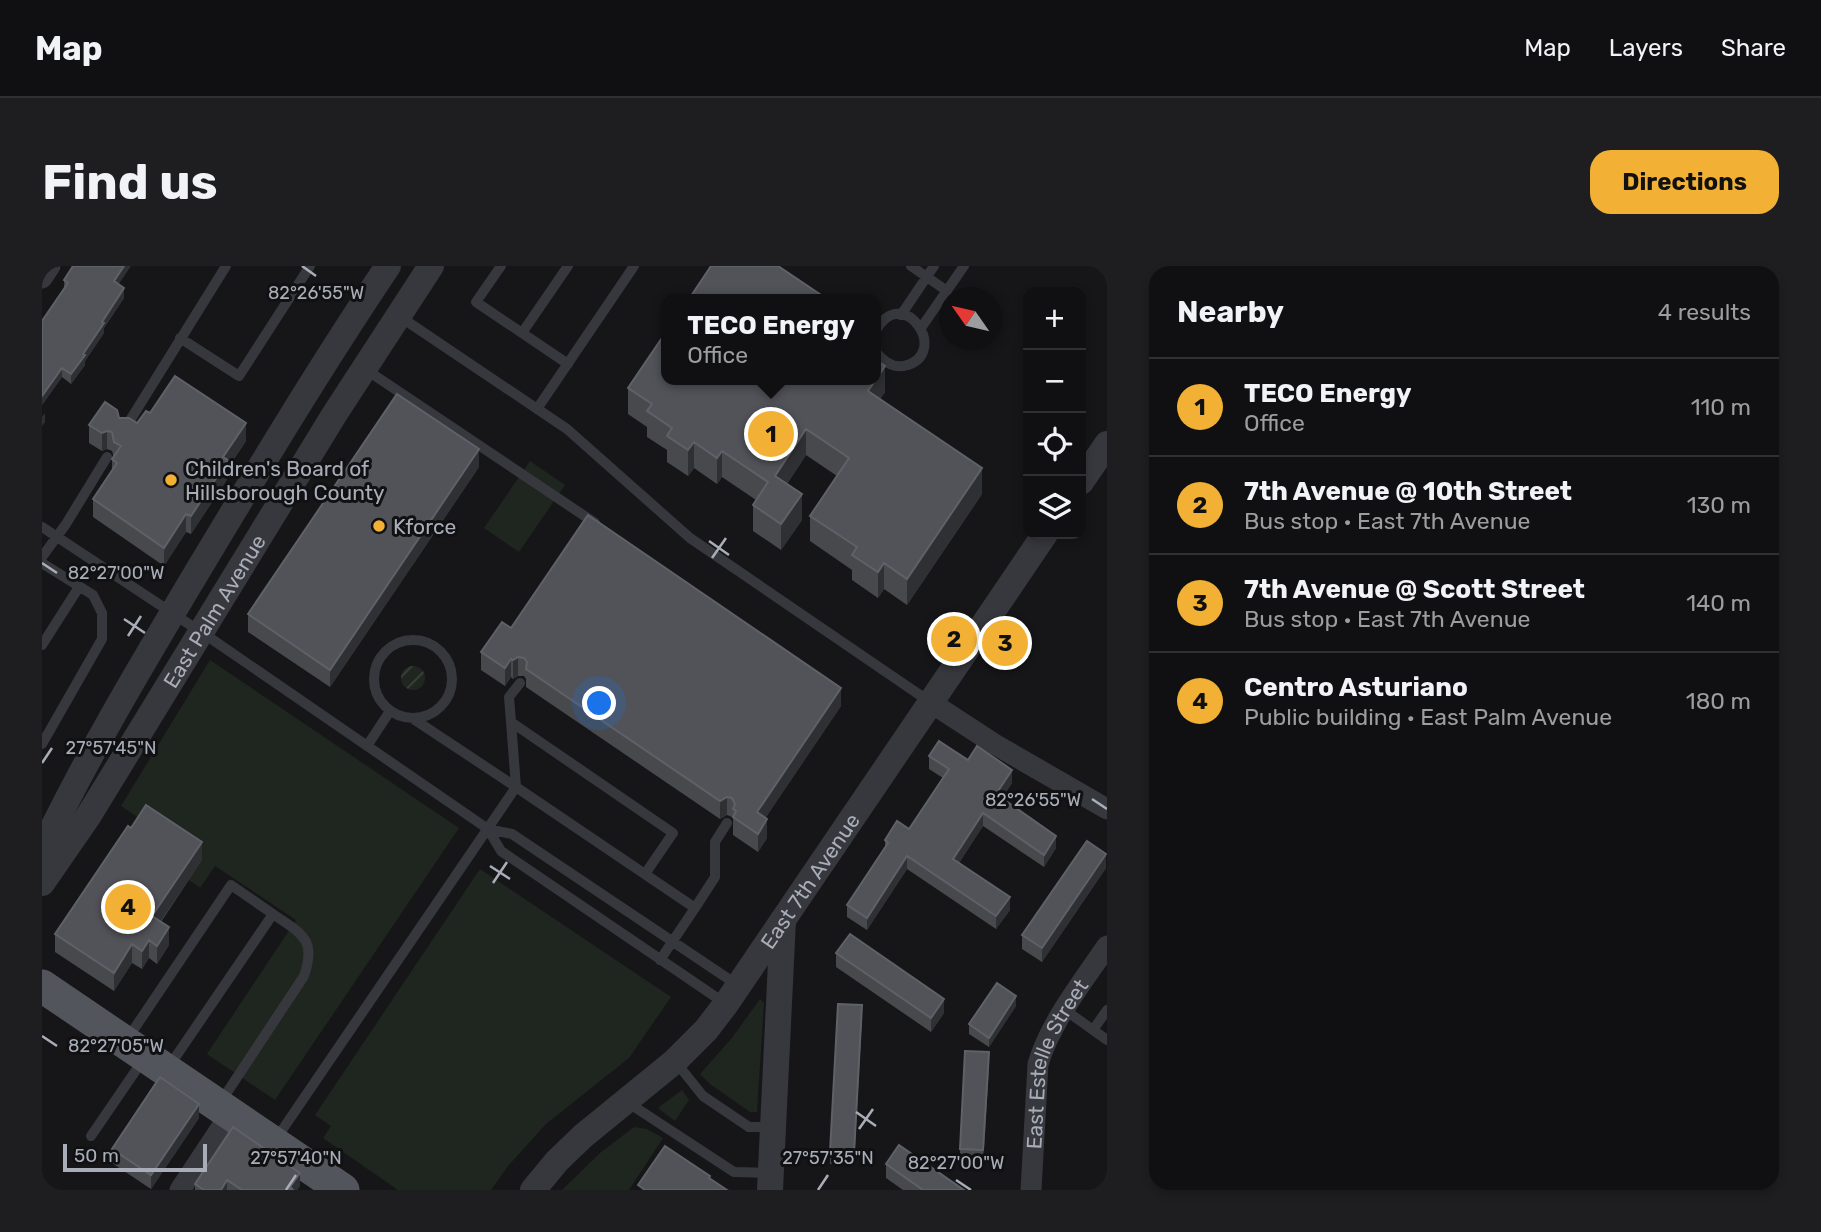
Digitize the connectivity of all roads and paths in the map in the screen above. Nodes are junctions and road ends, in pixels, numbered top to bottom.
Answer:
1 (50, 266) edge
2 (226, 266) edge
3 (310, 266) edge
4 (388, 266) edge
5 (431, 266) edge
6 (501, 266) edge
7 (568, 266) edge
8 (634, 266) edge
9 (911, 266) edge
10 (934, 266) edge
11 (964, 266) edge
12 (926, 277) junction
13 (42, 278) edge
14 (941, 287) edge
15 (950, 287) edge
16 (939, 302) edge
17 (901, 315) junction
18 (399, 316) junction
19 (881, 322) edge
20 (921, 328) junction
21 (522, 333) junction
22 (180, 338) junction
23 (881, 357) edge
24 (568, 364) junction
25 (365, 368) junction
26 (537, 409) junction
27 (124, 430) edge
28 (1107, 444) edge
29 (107, 457) dead end
30 (1085, 476) edge
31 (595, 523) edge
32 (42, 527) edge
33 (56, 536) junction
34 (1042, 539) edge
35 (42, 557) edge
36 (42, 563) edge
37 (79, 587) junction
38 (173, 613) junction
39 (202, 633) junction
40 (42, 645) edge
41 (520, 683) dead end
42 (930, 702) junction
43 (390, 711) junction
44 (412, 718) junction
45 (511, 722) junction
46 (42, 744) edge
47 (367, 746) junction
48 (516, 788) junction
49 (1107, 809) edge
50 (727, 823) dead end
51 (488, 829) junction
52 (42, 850) edge
53 (645, 874) junction
54 (42, 883) edge
55 (695, 908) junction
56 (273, 914) junction
57 (783, 920) junction
58 (673, 942) junction
59 (1107, 946) edge
60 (660, 960) junction
61 (42, 986) edge
62 (732, 995) junction
63 (1065, 1010) junction
64 (1107, 1010) edge
65 (1093, 1030) junction
66 (1107, 1040) edge
67 (146, 1056) junction
68 (676, 1061) junction
69 (627, 1102) junction
70 (225, 1109) junction
71 (774, 1128) junction
72 (674, 1133) junction
73 (91, 1136) dead end
74 (274, 1143) junction
75 (666, 1144) edge
76 (770, 1182) edge
77 (180, 1190) edge
78 (344, 1190) edge
79 (533, 1190) edge
80 (1031, 1190) edge

1 - 13 street
2 - 22 lane
3 - 22 lane
4 - 38 street, East Palm Avenue
5 - 18 street, East Palm Avenue
6 - 21 lane
7 - 21 lane
8 - 24 lane
9 - 12 lane
10 - 12 lane
11 - 15 lane
12 - 14 lane
12 - 17 lane
16 - 20 lane
17 - 19 lane
17 - 20 lane
18 - 25 street, East Palm Avenue
18 - 26 lane
20 - 23 lane
21 - 24 lane
22 - 27 lane
24 - 26 lane
25 - 31 lane
25 - 39 street, East Palm Avenue
26 - 42 lane
28 - 30 street
29 - 33 lane
32 - 33 lane
33 - 35 lane
33 - 38 lane
34 - 42 street, East 7th Avenue
36 - 37 lane
37 - 40 lane
37 - 46 lane
38 - 39 lane
38 - 52 street, East Palm Avenue
39 - 47 lane
39 - 54 street, East Palm Avenue
41 - 45 lane
42 - 49 street
42 - 57 street, East 7th Avenue
43 - 44 lane
43 - 44 lane
43 - 47 lane
44 - 48 lane
45 - 48 lane
45 - 53 lane
47 - 51 lane
48 - 51 lane
48 - 53 lane
50 - 55 lane
51 - 58 lane
51 - 60 lane
51 - 74 lane
53 - 55 lane
55 - 58 lane
56 - 67 lane
56 - 67 lane
56 - 70 lane
57 - 62 street, East 7th Avenue
57 - 71 street
58 - 60 lane
58 - 62 lane
59 - 63 street, East Estelle Street
60 - 62 lane
61 - 67 main road
62 - 68 street, East 7th Avenue
63 - 65 lane
63 - 80 street, East Estelle Street
64 - 65 lane
65 - 66 lane
67 - 70 main road
67 - 73 lane
68 - 69 street, East 7th Avenue
68 - 71 lane
69 - 72 lane
69 - 79 street, East 7th Avenue
70 - 74 main road
70 - 77 street
71 - 76 street
72 - 75 lane
72 - 76 lane
74 - 78 main road

